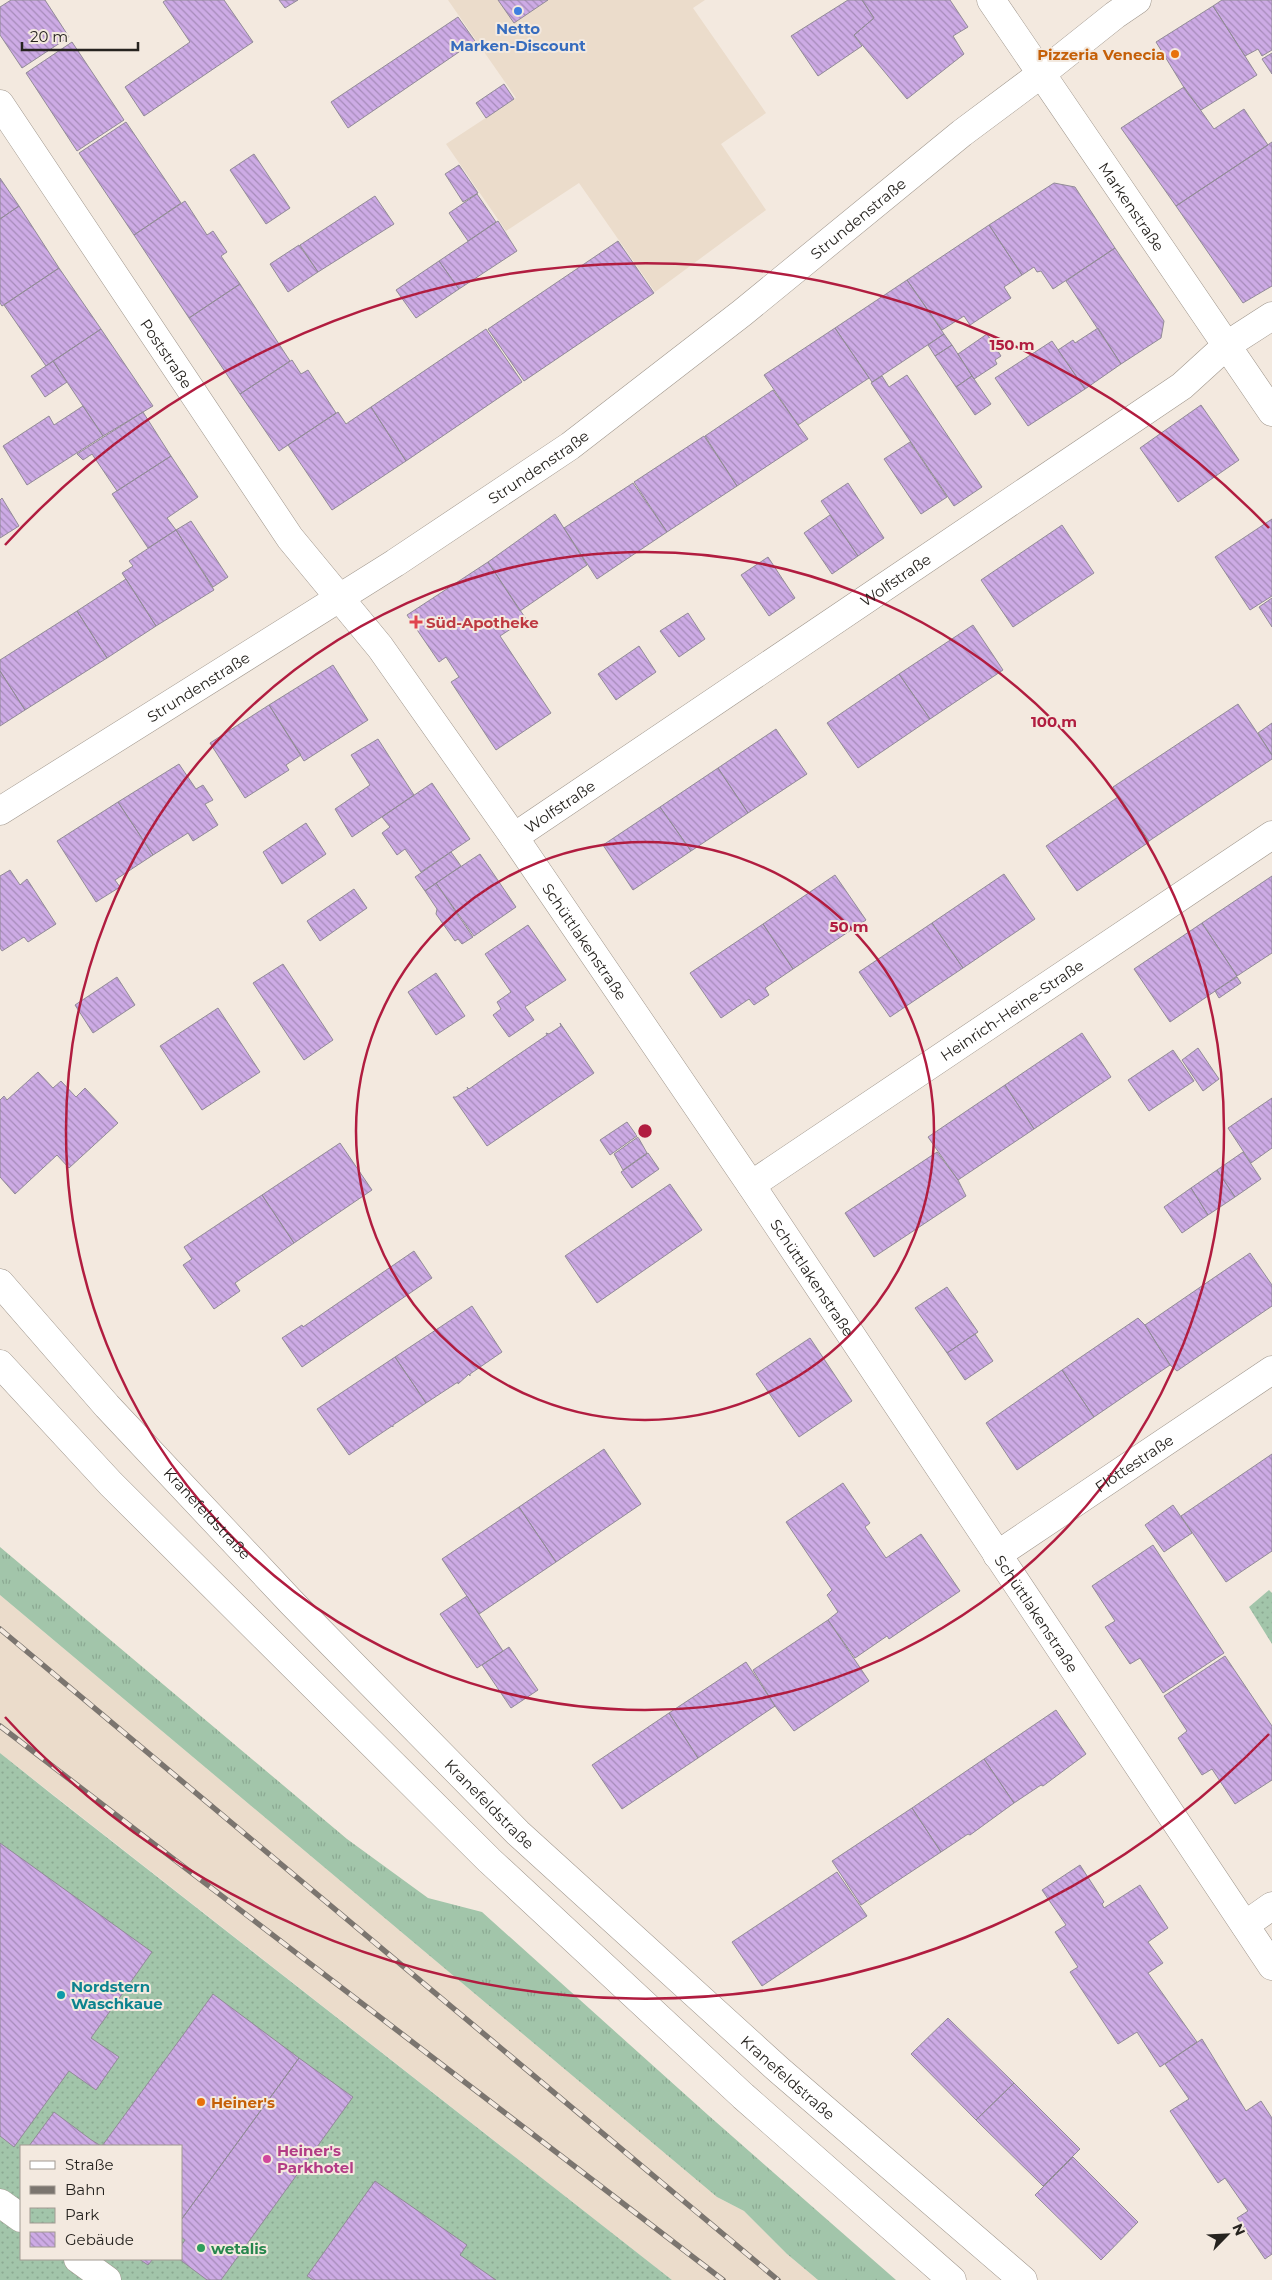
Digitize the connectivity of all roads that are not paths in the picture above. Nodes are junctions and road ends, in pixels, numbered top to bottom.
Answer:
1 (992, 0) edge
2 (1138, 0) edge
3 (1041, 74) junction
4 (0, 104) edge
5 (1272, 316) edge
6 (1227, 345) junction
7 (1272, 412) edge
8 (340, 598) junction
9 (0, 811) edge
10 (1272, 835) edge
11 (514, 837) junction
12 (751, 1185) junction
13 (0, 1283) edge
14 (0, 1364) edge
15 (1272, 1370) edge
16 (997, 1556) junction
17 (1272, 1906) edge
18 (1245, 1925) junction
19 (1272, 1966) edge
20 (0, 2202) edge
21 (20, 2217) edge
22 (79, 2260) edge
23 (107, 2280) edge
24 (952, 2280) edge
25 (1023, 2280) edge

1 - 3 street, Markenstraße
2 - 3 street, Strundenstraße
3 - 6 street, Markenstraße
3 - 8 street, Strundenstraße
4 - 8 street, Poststraße
5 - 6 street, Wolfstraße
6 - 7 street, Markenstraße
6 - 11 street, Wolfstraße
8 - 9 street, Strundenstraße
8 - 11 street, Schüttlakenstraße
10 - 12 street, Heinrich-Heine-Straße
11 - 12 street, Schüttlakenstraße
12 - 16 street, Schüttlakenstraße
13 - 25 street, Kranefeldstraße
14 - 24 street
15 - 16 street, Flöttestraße
16 - 18 street, Schüttlakenstraße
17 - 18 street
18 - 19 street, Schüttlakenstraße
20 - 21 street
22 - 23 street

